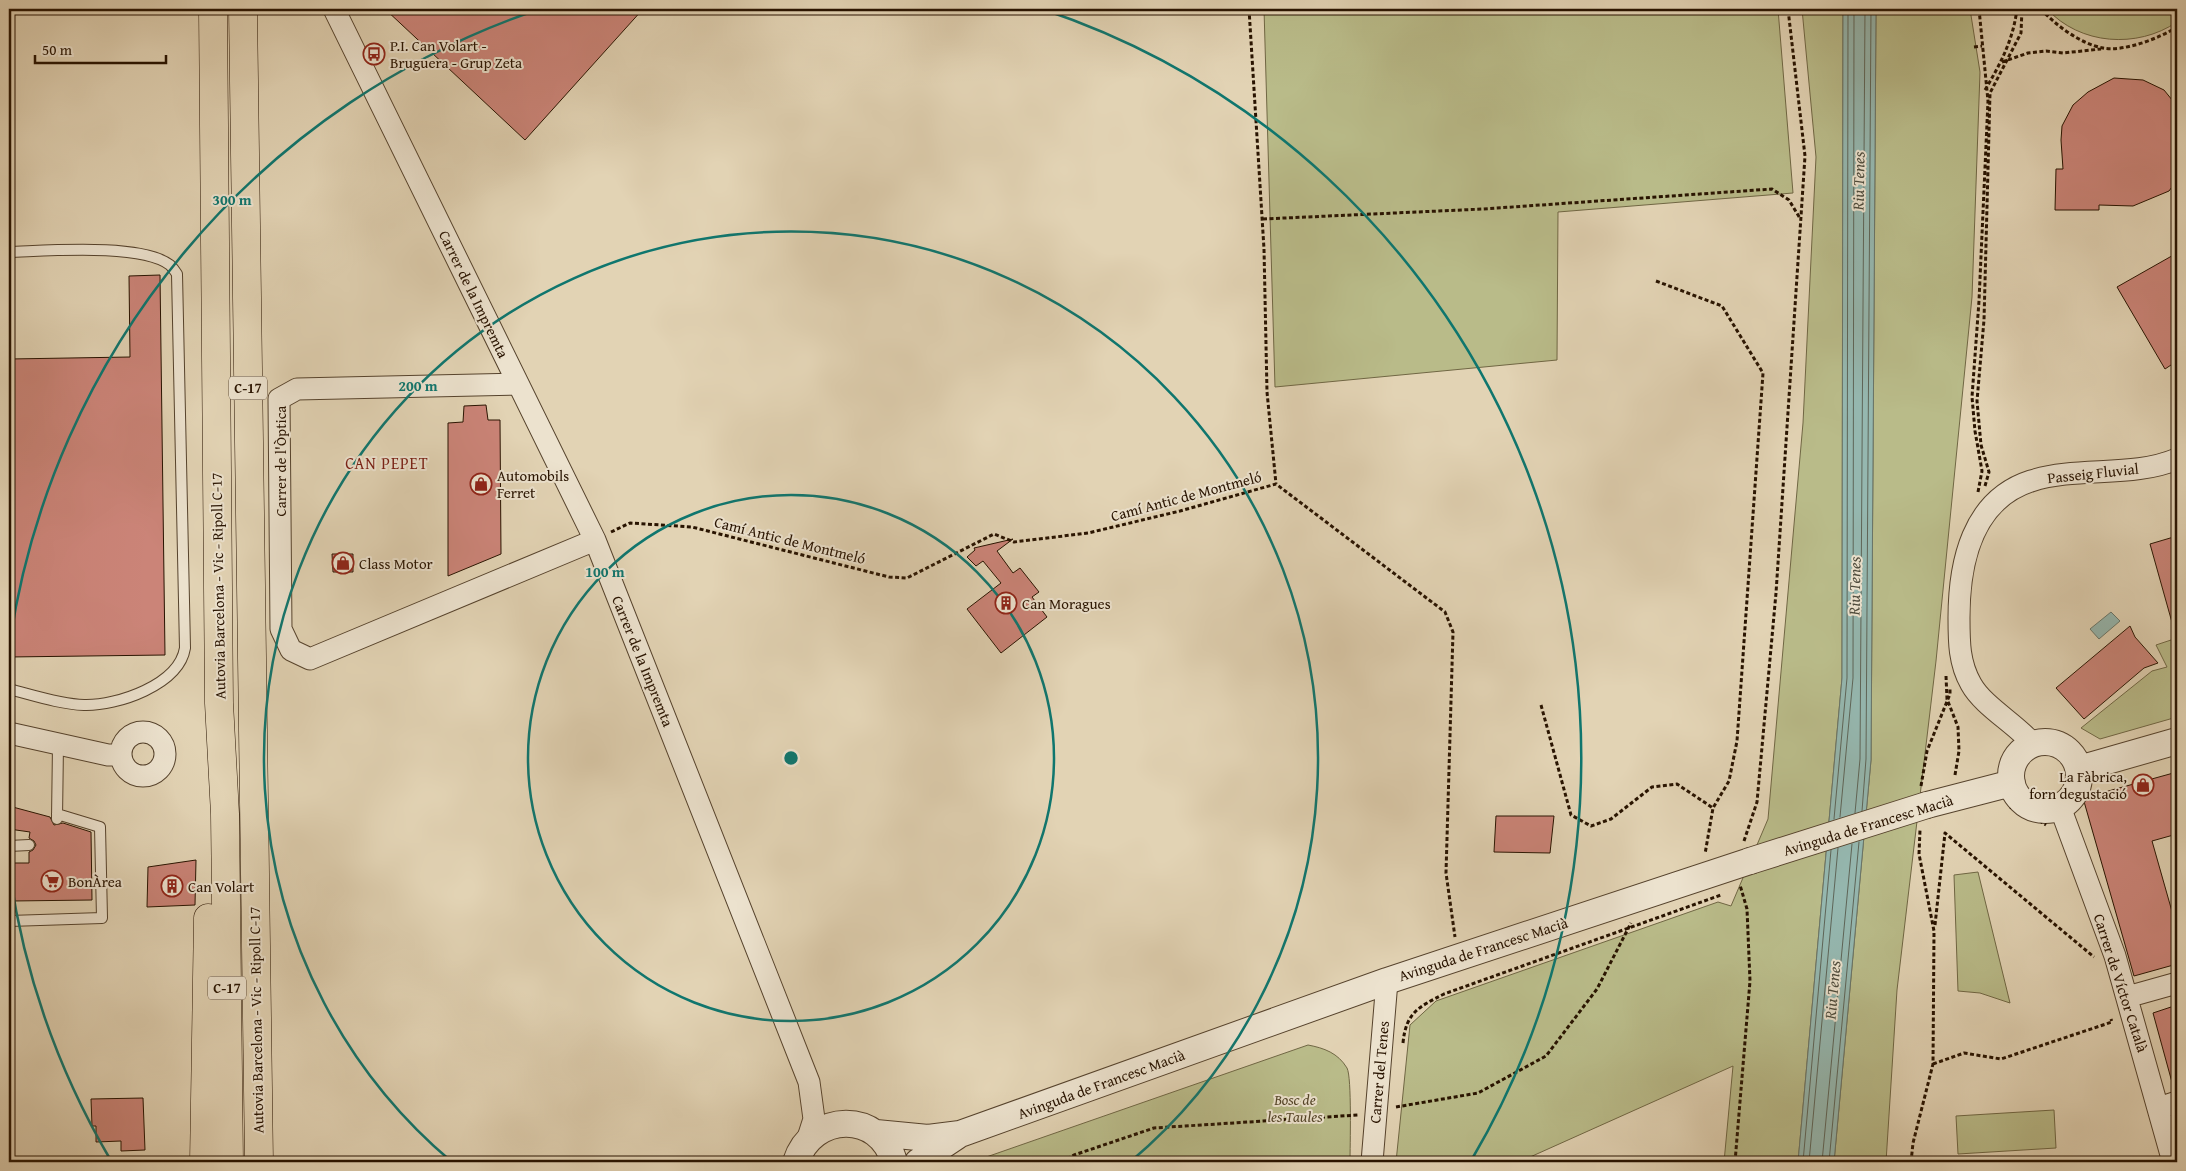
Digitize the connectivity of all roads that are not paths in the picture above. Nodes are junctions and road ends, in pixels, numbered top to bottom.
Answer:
1 (212, 9) edge
2 (244, 9) edge
3 (334, 9) edge
4 (9, 252) edge
5 (518, 384) junction
6 (2177, 459) edge
7 (595, 540) junction
8 (9, 689) edge
9 (9, 733) edge
10 (2177, 741) edge
11 (58, 744) junction
12 (2034, 744) junction
13 (120, 755) dead end
14 (2079, 769) junction
15 (2009, 794) junction
16 (225, 814) junction
17 (253, 816) junction
18 (2055, 818) junction
19 (29, 844) dead end
20 (9, 846) edge
21 (9, 921) edge
22 (1387, 981) junction
23 (2177, 983) edge
24 (2127, 997) junction
25 (810, 1082) junction
26 (2168, 1105) edge
27 (852, 1124) junction
28 (876, 1133) junction
29 (960, 1134) junction
30 (799, 1157) edge
31 (204, 1162) edge
32 (228, 1162) edge
33 (259, 1162) edge
34 (278, 1162) edge
35 (894, 1162) edge
36 (918, 1162) edge
37 (1372, 1162) edge
38 (2173, 1162) edge

1 - 16 highway, Autovia Barcelona - Vic - Ripoll C-17 / C-17
2 - 17 highway, Autovia Barcelona - Vic - Ripoll C-17 / C-17
3 - 5 street, Carrer de la Impremta
4 - 8 lane
5 - 7 street, Carrer de la Impremta
5 - 7 street, Carrer de l'Òptica
6 - 12 street, Passeig Fluvial
7 - 25 street, Carrer de la Impremta
9 - 11 street
10 - 14 street
11 - 13 street
11 - 21 lane
12 - 14 street
12 - 15 street
14 - 18 street
15 - 18 street
15 - 22 street, Avinguda de Francesc Macià, bridge
16 - 31 highway
16 - 32 highway, Autovia Barcelona - Vic - Ripoll C-17 / C-17
17 - 33 highway, Autovia Barcelona - Vic - Ripoll C-17 / C-17
17 - 34 highway
18 - 24 street, Carrer de Víctor Català
19 - 20 lane
22 - 29 street, Avinguda de Francesc Macià
22 - 37 street, Carrer del Tenes
23 - 24 street
24 - 26 street, Carrer de Víctor Català
25 - 27 street
25 - 30 street
26 - 38 street, Carrer de Víctor Català
27 - 28 street
27 - 30 street
28 - 29 street
28 - 35 street
29 - 36 street

